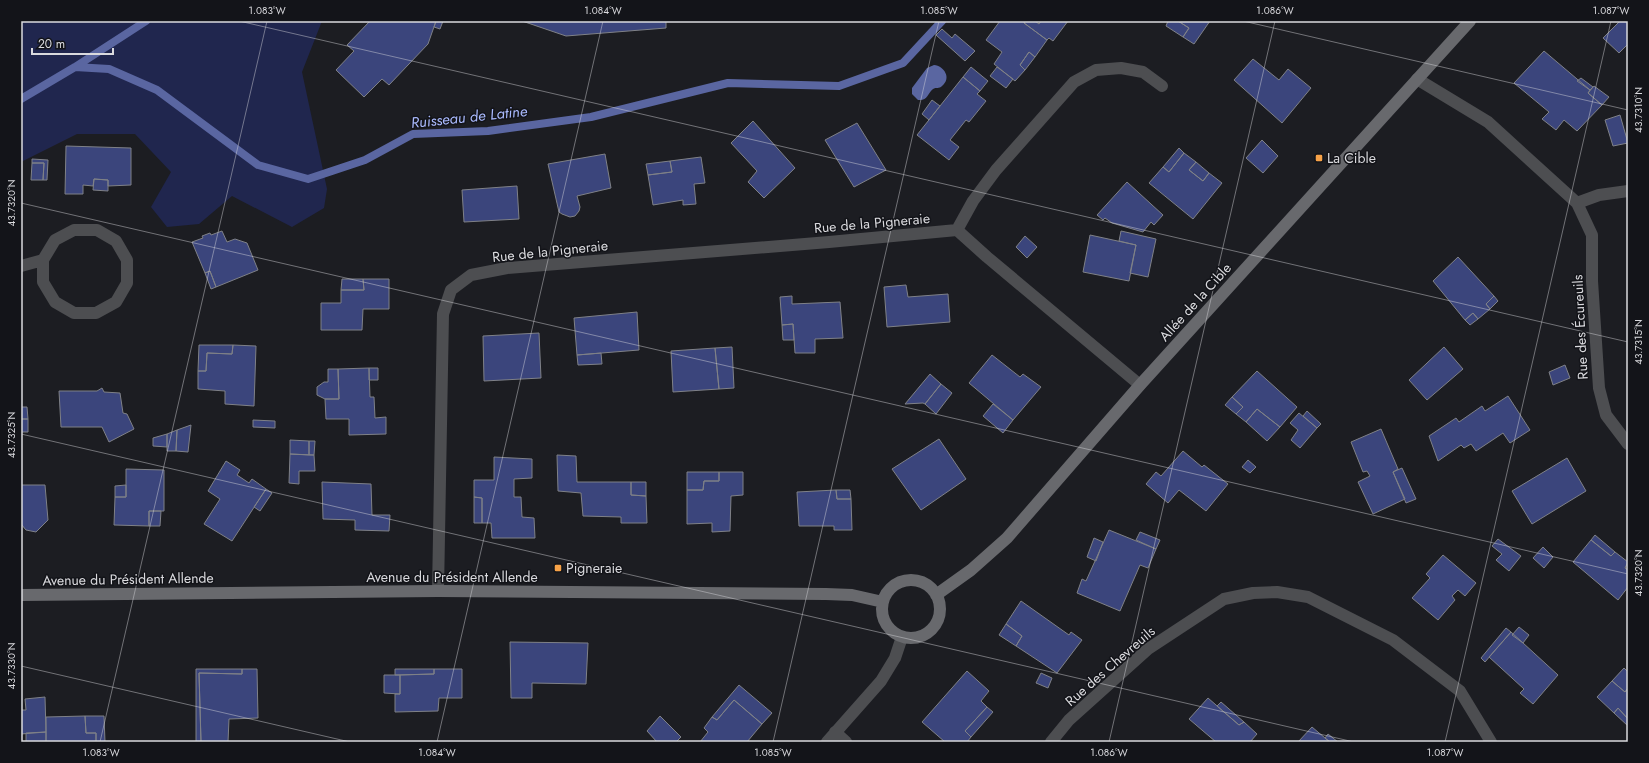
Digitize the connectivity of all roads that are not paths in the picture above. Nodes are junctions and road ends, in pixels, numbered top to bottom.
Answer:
1 (1470, 21) edge
2 (1417, 78) junction
3 (1162, 86) dead end
4 (1628, 191) edge
5 (1577, 203) junction
6 (957, 230) junction
7 (43, 260) junction
8 (21, 266) edge
9 (1140, 385) junction
10 (1628, 444) edge
11 (438, 591) junction
12 (936, 594) junction
13 (21, 596) edge
14 (883, 602) junction
15 (902, 637) junction
16 (835, 732) junction
17 (827, 742) edge
18 (846, 742) edge
19 (1051, 742) edge
20 (1491, 742) edge

1 - 2 street, Allée de la Cible
2 - 5 street, Rue des Écureuils
2 - 9 street, Allée de la Cible
3 - 6 street
4 - 5 street
5 - 10 street, Rue des Écureuils
6 - 9 street
6 - 11 street, Rue de la Pigneraie
7 - 7 street
7 - 8 street
9 - 12 street, Allée de la Cible
11 - 13 street, Avenue du Président Allende
11 - 14 street, Avenue du Président Allende
12 - 14 street
12 - 15 street
14 - 15 street
15 - 16 street
16 - 17 street
16 - 18 street
19 - 20 street, Rue des Chevreuils

